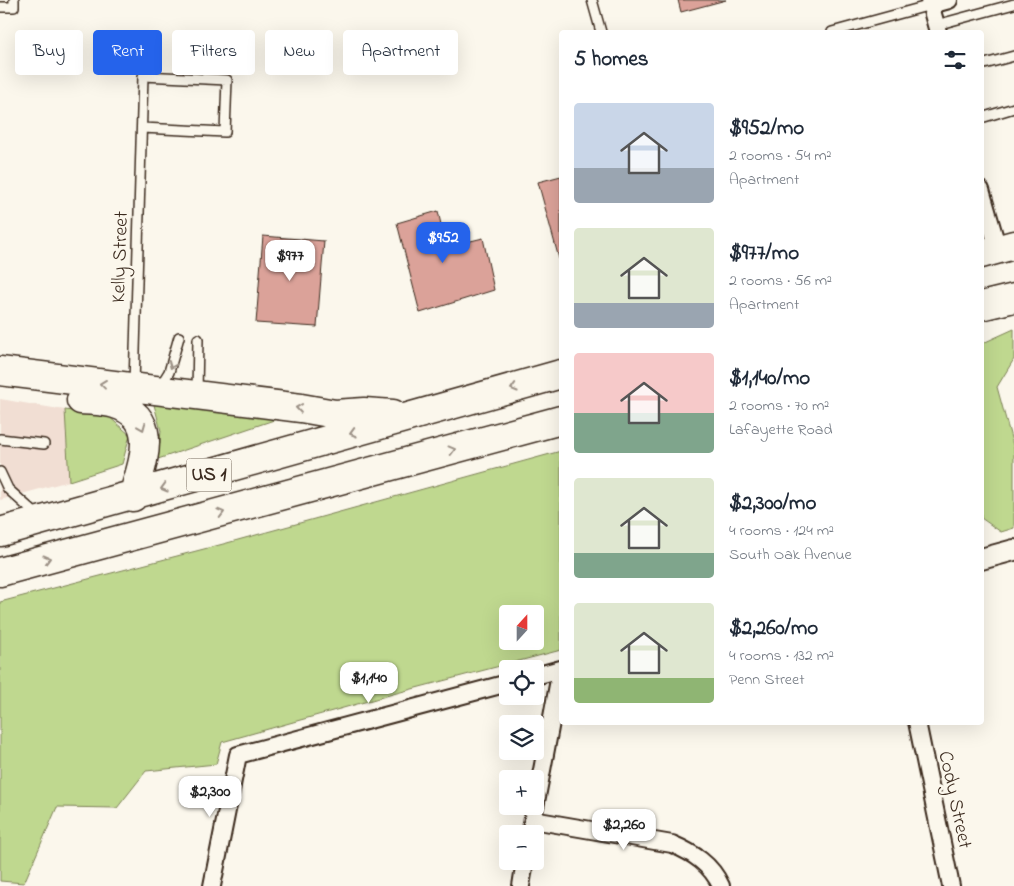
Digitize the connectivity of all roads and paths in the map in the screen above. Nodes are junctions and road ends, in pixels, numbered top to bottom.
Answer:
1 (14, 0) edge
2 (592, 0) edge
3 (948, 0) edge
4 (930, 2) edge
5 (1014, 4) edge
6 (0, 7) edge
7 (937, 29) edge
8 (600, 30) edge
9 (839, 30) edge
10 (1014, 56) edge
11 (984, 64) edge
12 (1014, 108) edge
13 (984, 117) edge
14 (142, 128) junction
15 (984, 200) edge
16 (998, 249) edge
17 (1014, 298) edge
18 (984, 305) edge
19 (179, 337) dead end
20 (198, 339) dead end
21 (0, 371) edge
22 (559, 375) edge
23 (0, 388) edge
24 (146, 389) junction
25 (197, 395) junction
26 (417, 415) junction
27 (559, 421) edge
28 (0, 439) edge
29 (44, 444) dead end
30 (0, 472) edge
31 (133, 497) junction
32 (44, 521) junction
33 (0, 532) edge
34 (1014, 550) edge
35 (984, 558) edge
36 (0, 572) edge
37 (559, 670) edge
38 (544, 674) edge
39 (559, 680) edge
40 (499, 685) edge
41 (918, 725) edge
42 (531, 825) edge
43 (544, 829) edge
44 (524, 870) edge
45 (212, 886) edge
46 (521, 886) edge
47 (721, 886) edge
48 (950, 886) edge

1 - 6 lane
2 - 8 lane
3 - 4 street
4 - 7 street
4 - 9 lane
5 - 7 lane
10 - 11 lane
12 - 13 lane
14 - 14 lane, Kelly Street
14 - 24 lane, Kelly Street
15 - 16 street
17 - 18 highway
19 -> 24 lane
20 - 25 lane
24 -> 21 highway
22 -> 26 highway, US 1
23 -> 31 highway
24 - 25 highway
26 -> 25 highway
26 -> 31 highway, US 1
36 -> 27 highway, US 1
28 - 29 lane
30 - 32 lane
31 - 32 highway, US 1
32 - 33 highway, US 1
34 - 35 street
37 - 38 street
39 - 42 street
40 - 45 street
41 - 48 street, Cody Street
43 - 47 street
44 - 46 street

